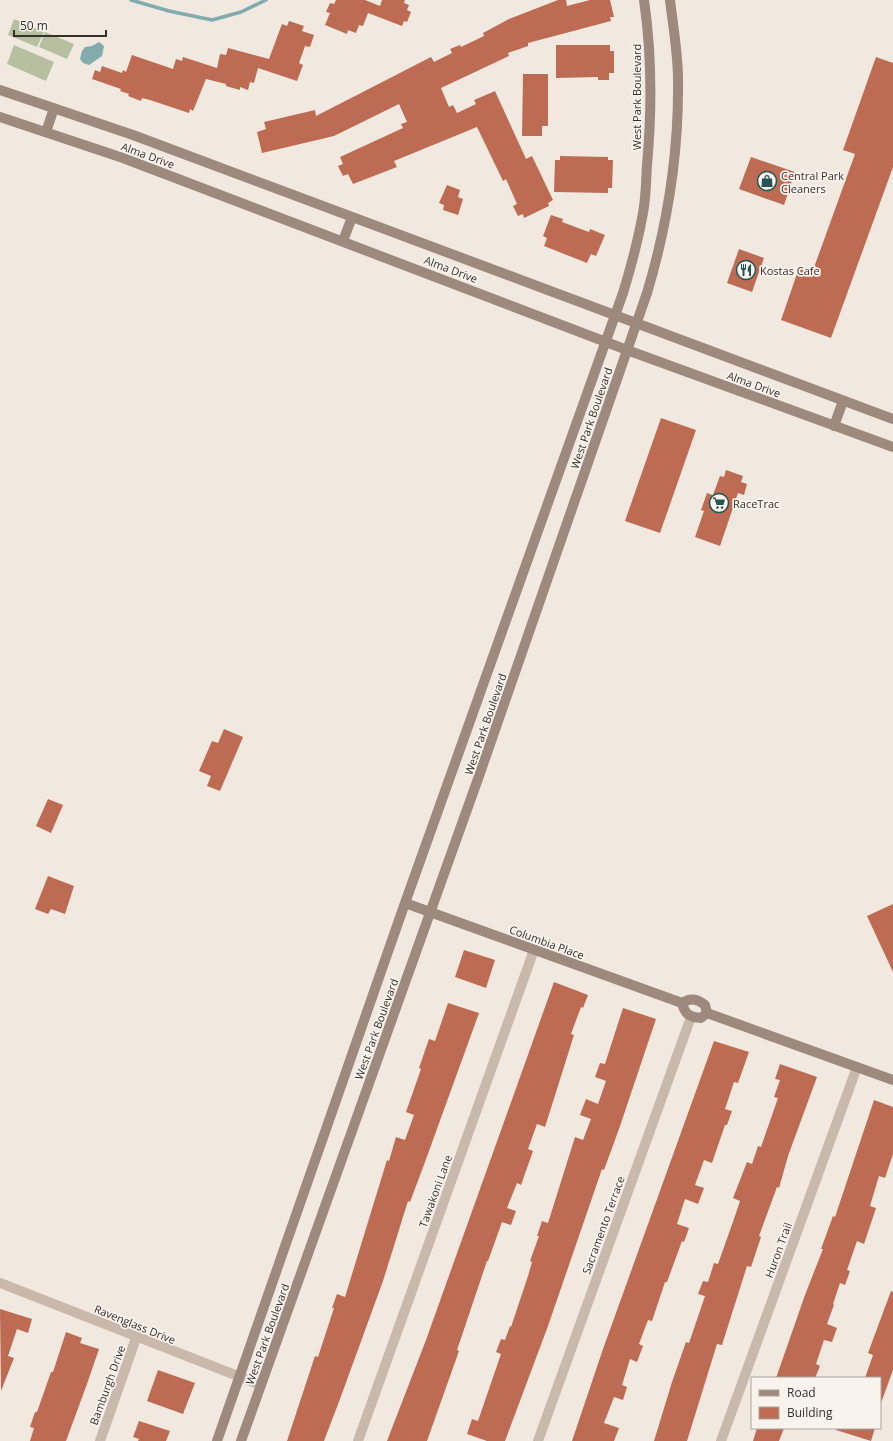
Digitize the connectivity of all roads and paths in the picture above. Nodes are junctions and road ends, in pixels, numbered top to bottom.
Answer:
1 (644, 0) edge
2 (670, 0) edge
3 (0, 90) edge
4 (54, 108) junction
5 (0, 117) edge
6 (46, 132) junction
7 (352, 216) junction
8 (343, 241) junction
9 (615, 316) junction
10 (637, 324) junction
11 (605, 341) junction
12 (627, 350) junction
13 (843, 401) junction
14 (893, 419) edge
15 (834, 426) junction
16 (893, 448) edge
17 (405, 903) junction
18 (430, 912) junction
19 (534, 950) junction
20 (682, 1003) junction
21 (707, 1013) junction
22 (691, 1017) junction
23 (857, 1067) junction
24 (893, 1080) edge
25 (0, 1283) edge
26 (136, 1338) junction
27 (240, 1378) junction
28 (261, 1385) junction
29 (100, 1441) edge
30 (217, 1441) edge
31 (241, 1441) edge
32 (358, 1441) edge
33 (538, 1441) edge
34 (721, 1441) edge

1 - 9 main road, West Park Boulevard
2 - 10 main road, West Park Boulevard
3 - 4 main road, Alma Drive
4 - 6 main road
4 - 7 main road, Alma Drive
5 - 6 main road, Alma Drive
6 - 8 main road, Alma Drive
7 - 8 main road
7 - 9 main road, Alma Drive
8 - 11 main road, Alma Drive
9 - 10 main road, Alma Drive
9 - 11 main road, West Park Boulevard
10 - 12 main road, West Park Boulevard
10 - 13 main road, Alma Drive
11 - 12 main road, Alma Drive
11 - 17 main road, West Park Boulevard
12 - 15 main road, Alma Drive
12 - 18 main road, West Park Boulevard
13 - 14 main road, Alma Drive
13 - 15 main road
15 - 16 main road, Alma Drive
17 - 18 main road, Columbia Place
17 - 27 main road, West Park Boulevard
18 - 19 main road, Columbia Place
18 - 28 main road, West Park Boulevard
19 - 20 main road, Columbia Place
19 - 32 street, Tawakoni Lane
20 - 21 main road, Columbia Place
20 - 22 main road
21 - 22 main road
21 - 23 main road
22 - 33 street, Sacramento Terrace
23 - 24 main road
23 - 34 street, Huron Trail
25 - 26 street, Ravenglass Drive
26 - 27 street, Ravenglass Drive
26 - 29 street, Bamburgh Drive
27 - 28 street, Ravenglass Drive
27 - 30 main road, West Park Boulevard
28 - 31 main road, West Park Boulevard

